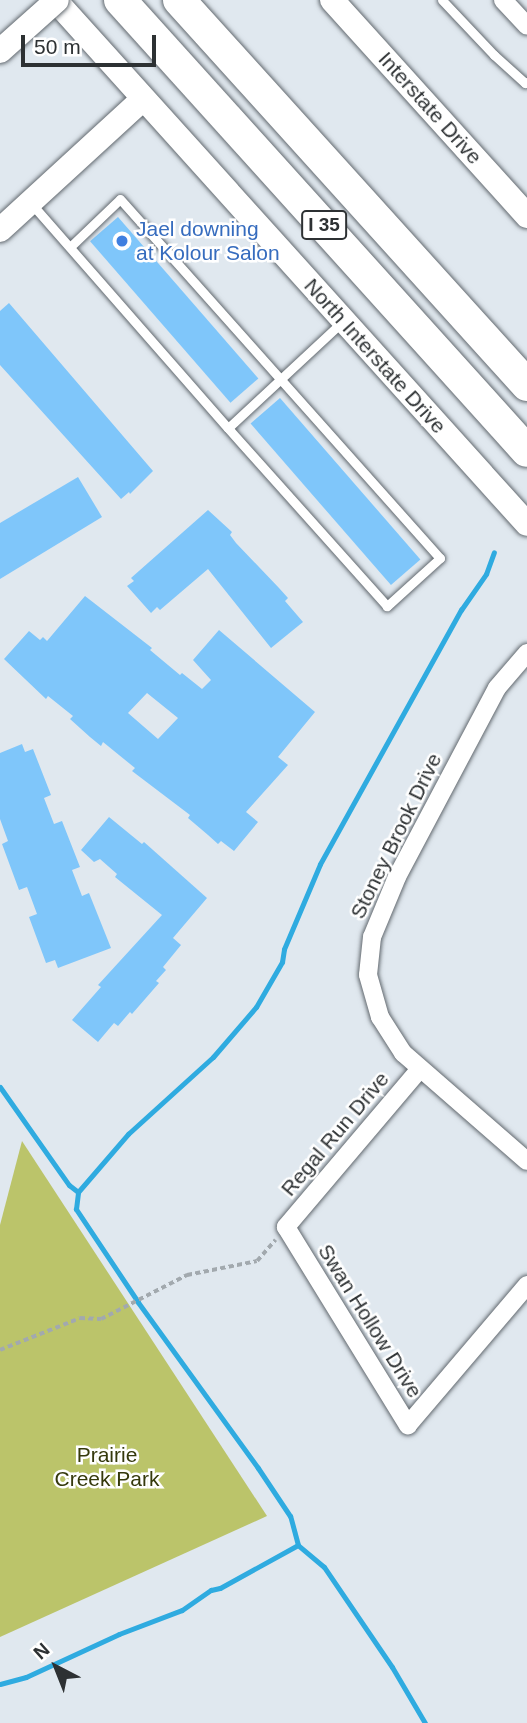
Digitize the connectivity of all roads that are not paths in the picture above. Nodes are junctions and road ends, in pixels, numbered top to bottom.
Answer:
1 (56, 0) edge
2 (120, 0) edge
3 (179, 0) edge
4 (332, 0) edge
5 (442, 0) edge
6 (503, 0) edge
7 (527, 26) edge
8 (0, 51) edge
9 (527, 82) edge
10 (143, 99) junction
11 (30, 202) junction
12 (527, 216) edge
13 (0, 230) edge
14 (69, 247) junction
15 (344, 321) junction
16 (282, 378) junction
17 (527, 385) edge
18 (228, 428) junction
19 (527, 450) edge
20 (527, 524) edge
21 (527, 653) edge
22 (419, 1070) junction
23 (527, 1161) edge
24 (286, 1227) joint
25 (527, 1286) edge

1 - 8 street, bridge
1 - 10 street, North Interstate Drive
2 - 19 highway, I 35
3 - 17 highway, I 35
4 - 12 street, Interstate Drive
5 - 9 lane
6 - 7 street
10 - 11 street
10 - 15 street, North Interstate Drive
11 - 13 street
11 - 14 lane
14 - 16 lane
14 - 18 lane
15 - 16 lane
15 - 20 street, North Interstate Drive
16 - 18 lane
16 - 18 lane
21 - 22 street, Stoney Brook Drive
22 - 23 street, Stoney Brook Drive
22 - 24 street, Regal Run Drive
24 - 25 street, Swan Hollow Drive

